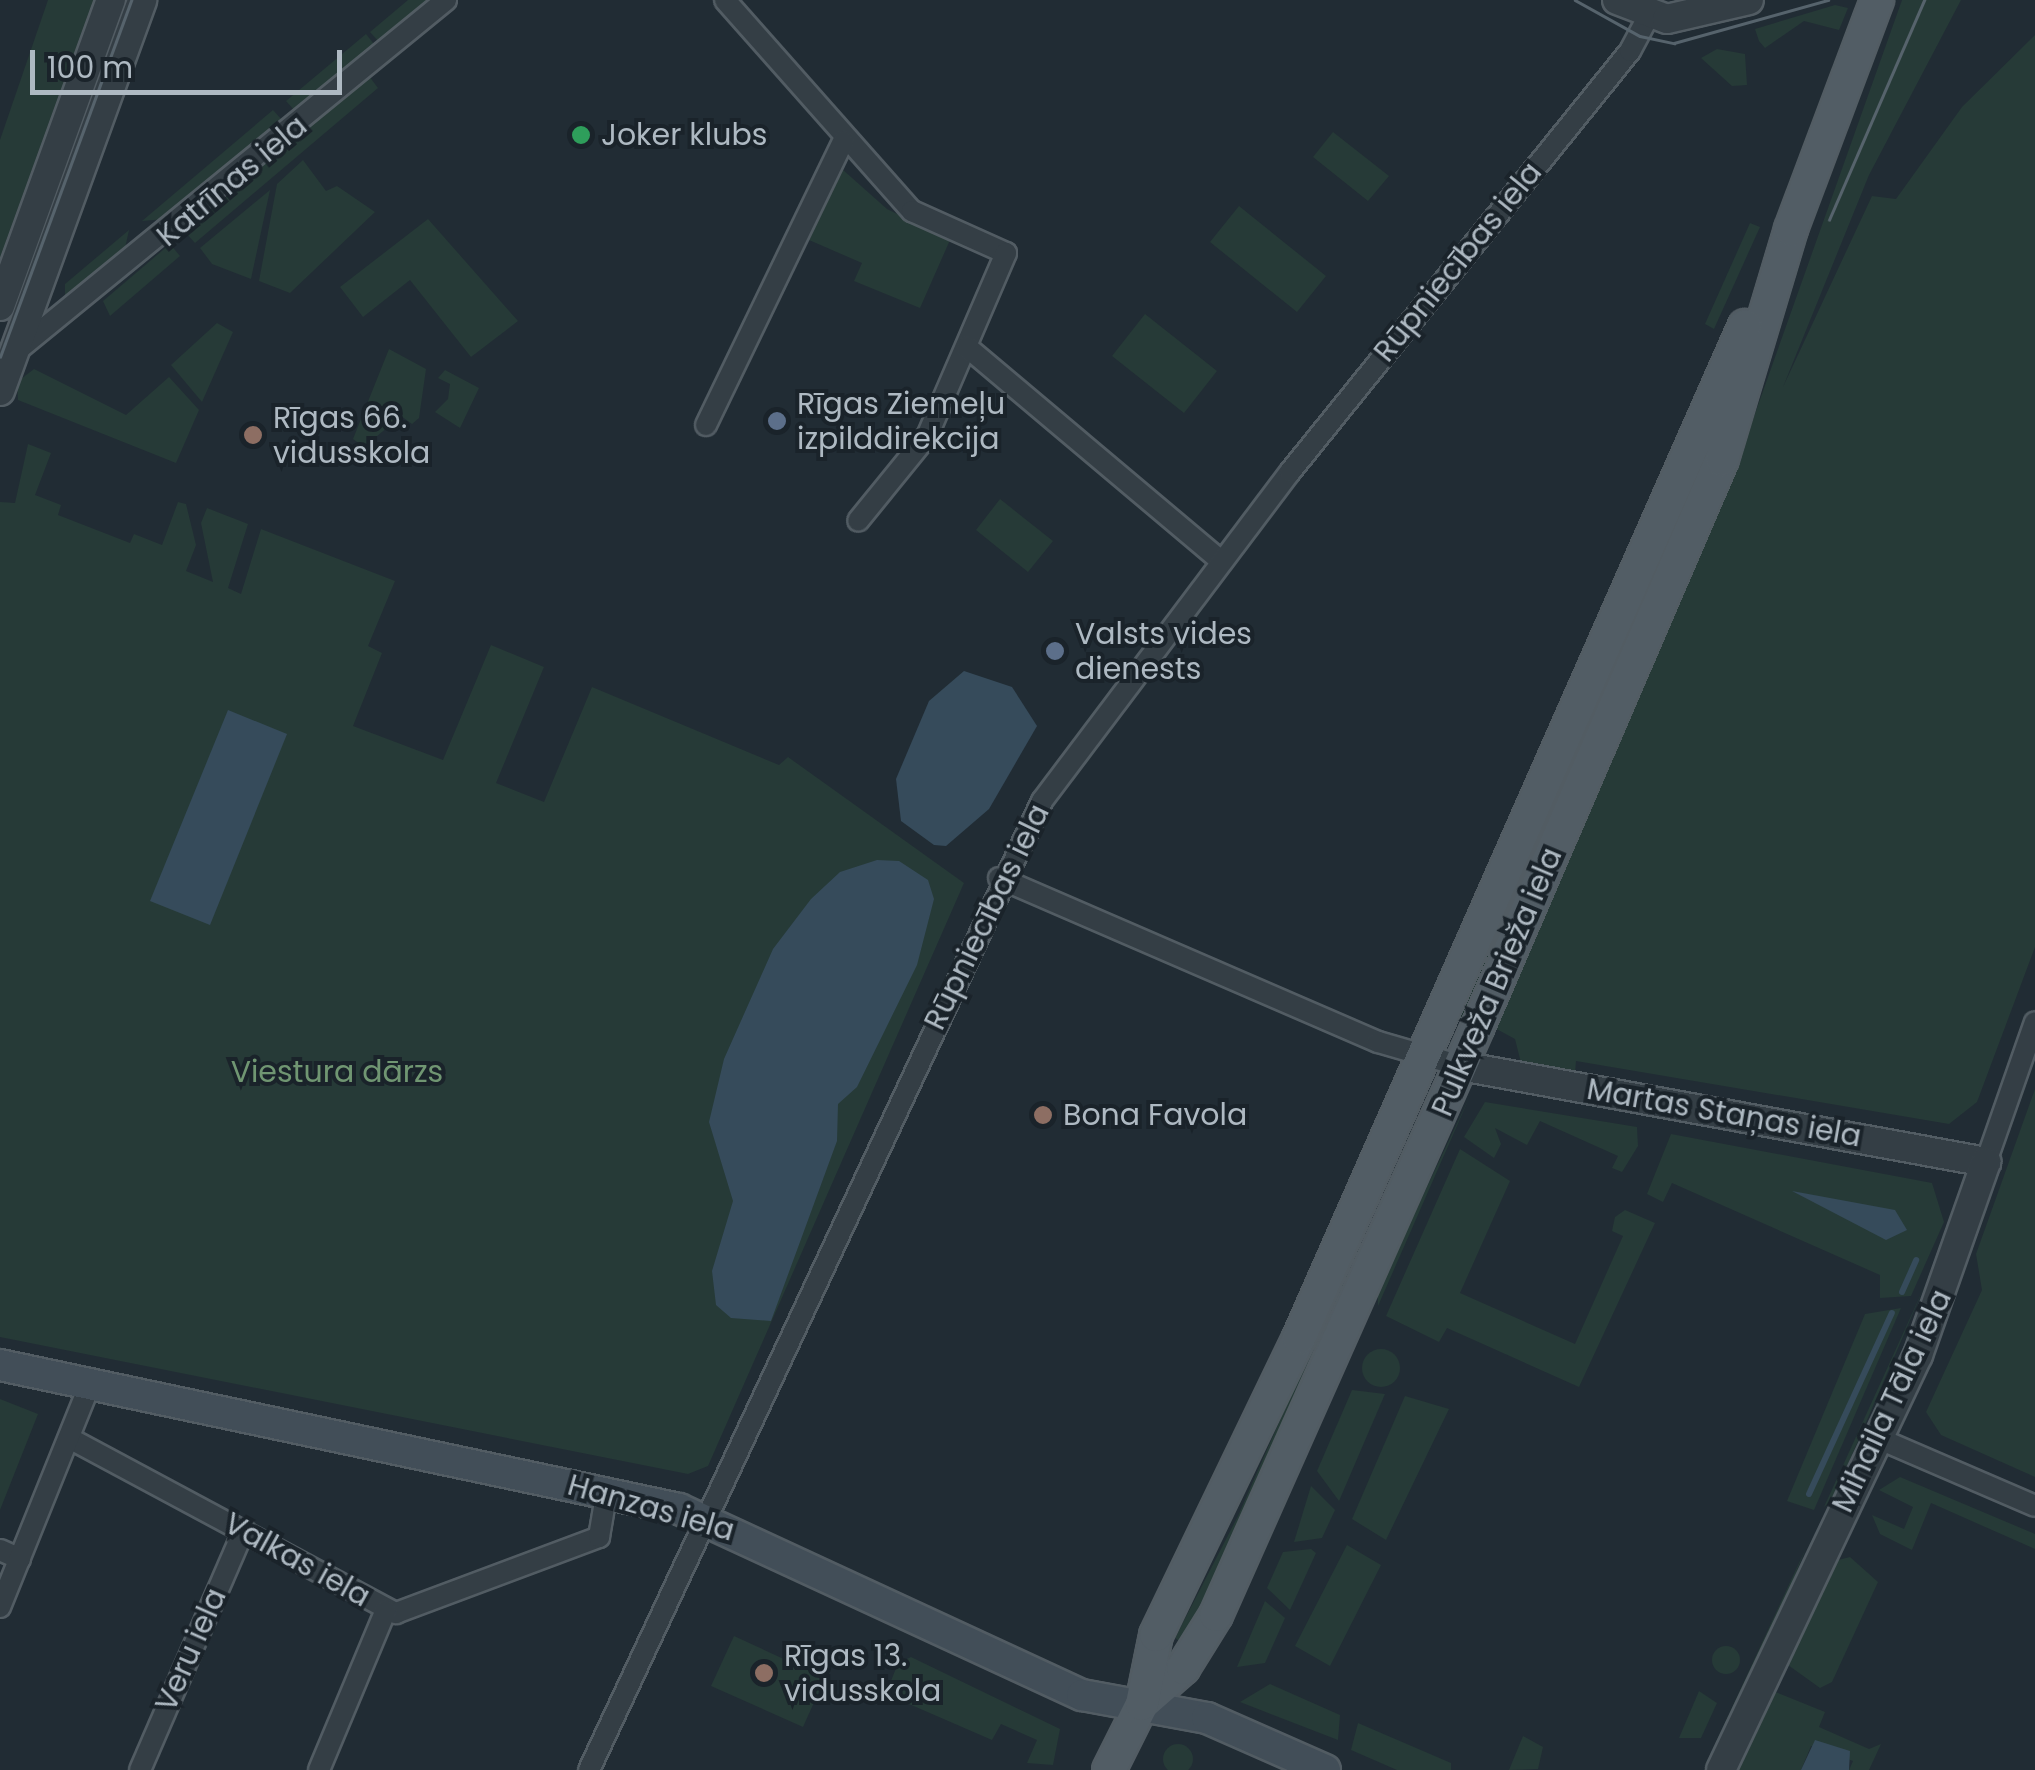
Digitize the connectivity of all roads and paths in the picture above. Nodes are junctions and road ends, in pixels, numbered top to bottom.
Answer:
1 (111, 0) edge
2 (142, 0) edge
3 (446, 0) edge
4 (725, 0) edge
5 (1617, 0) edge
6 (1749, 0) edge
7 (1876, 1) edge
8 (1648, 16) junction
9 (843, 140) junction
10 (1792, 229) junction
11 (2, 302) edge
12 (30, 308) junction
13 (59, 318) junction
14 (967, 347) junction
15 (7, 357) edge
16 (0, 392) edge
17 (706, 424) dead end
18 (1690, 442) junction
19 (1722, 459) junction
20 (858, 521) dead end
21 (1221, 561) junction
22 (998, 878) junction
23 (2035, 1022) edge
24 (1420, 1059) junction
25 (1460, 1066) junction
26 (1986, 1162) junction
27 (0, 1365) edge
28 (89, 1387) junction
29 (1875, 1437) junction
30 (69, 1438) junction
31 (606, 1490) junction
32 (2035, 1506) edge
33 (709, 1519) junction
34 (244, 1530) junction
35 (10, 1554) edge
36 (0, 1607) edge
37 (386, 1610) junction
38 (1142, 1704) junction
39 (140, 1770) edge
40 (318, 1770) edge
41 (589, 1770) edge
42 (1109, 1770) edge
43 (1325, 1770) edge
44 (1720, 1770) edge

1 - 11 street
2 - 12 street
3 - 13 street, Katrīnas iela
4 - 9 street
5 - 8 street
6 - 8 street
7 - 10 main road, Pulkveža Brieža iela
8 - 21 street, Rūpniecības iela
9 - 14 street
9 - 17 street
10 - 18 main road, Pulkveža Brieža iela
10 - 19 main road, Pulkveža Brieža iela
11 - 12 street
12 - 13 street
12 - 15 street
13 - 15 street, Katrīnas iela
14 - 20 street
14 - 21 street
15 - 16 street
18 - 19 main road
18 - 24 main road, Pulkveža Brieža iela
19 - 25 main road, Pulkveža Brieža iela
21 - 22 street, Rūpniecības iela
22 - 24 street
22 - 33 street, Rūpniecības iela
23 - 26 street, Mihaila Tāla iela
24 - 25 street
24 - 38 main road, Pulkveža Brieža iela
25 - 26 street, Martas Staņas iela
25 - 38 main road, Pulkveža Brieža iela
26 - 29 street, Mihaila Tāla iela
27 - 28 main road, Hanzas iela
28 - 30 street
28 - 31 main road, Hanzas iela
29 - 32 street
29 - 44 street, Mihaila Tāla iela
30 - 34 street, Valkas iela
30 - 35 street
31 - 33 main road, Hanzas iela
31 - 37 street, Valkas iela
33 - 38 main road, Hanzas iela
33 - 41 street, Rūpniecības iela
34 - 37 street, Valkas iela
34 - 39 street, Veru iela
35 - 36 street
37 - 40 street
38 - 42 main road, Pulkveža Brieža iela
38 - 43 main road, Hanzas iela

